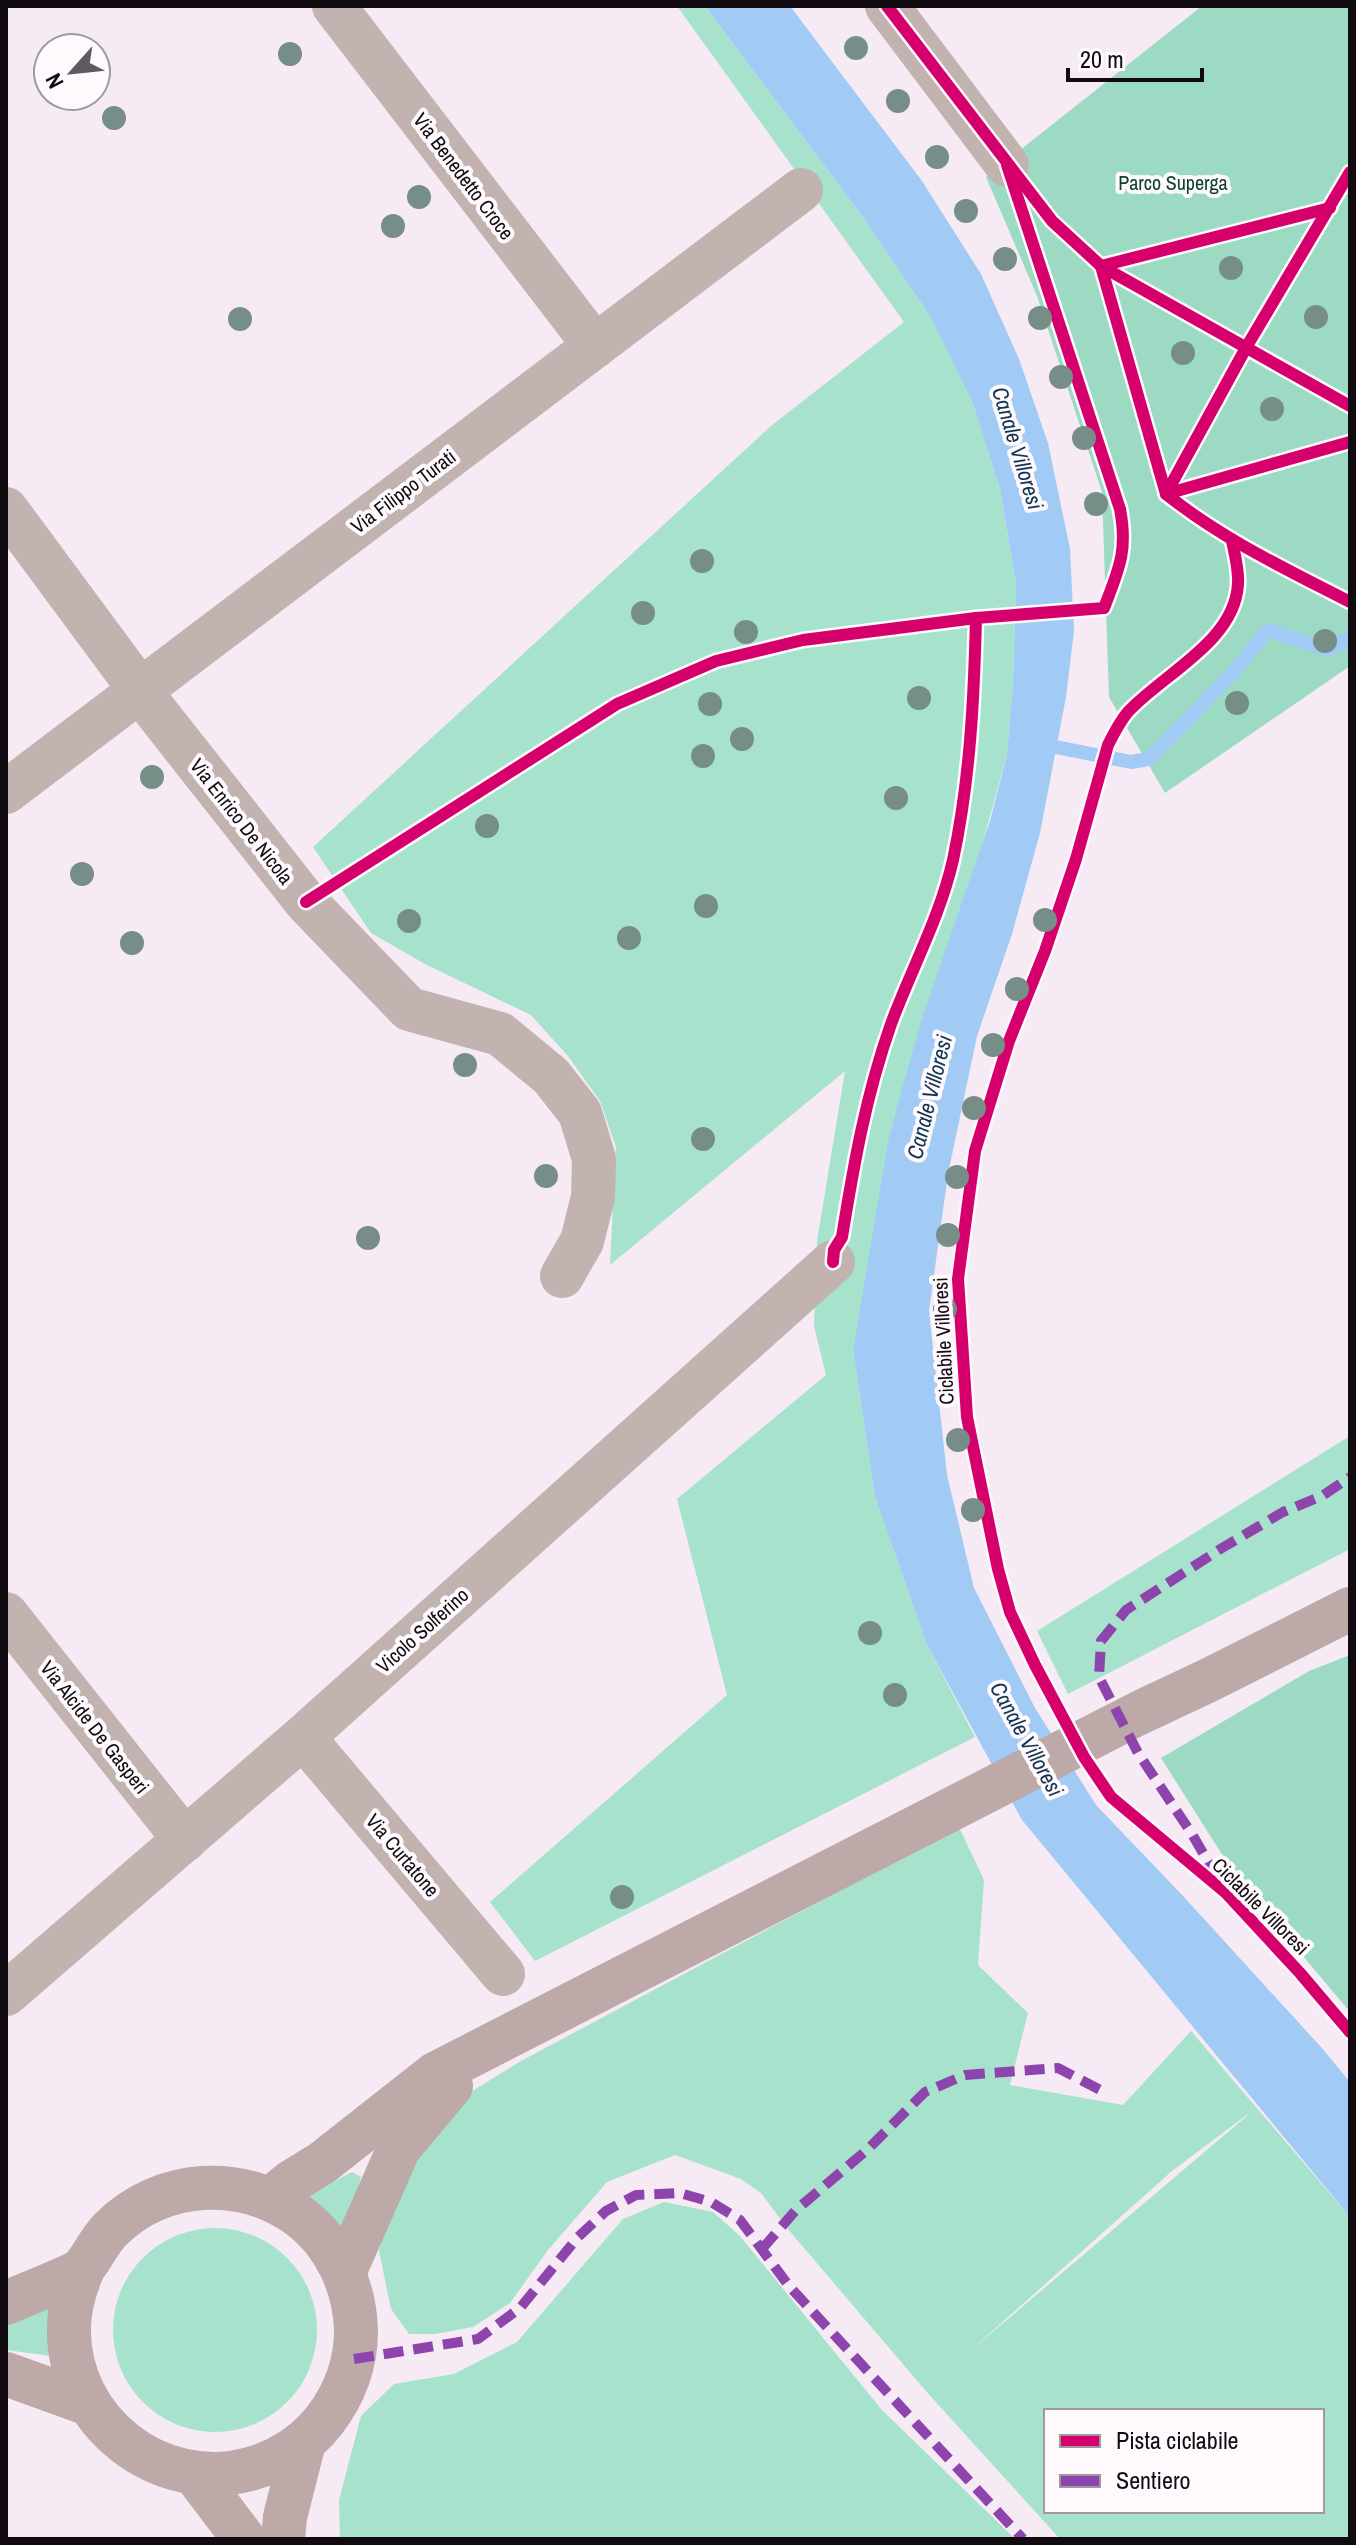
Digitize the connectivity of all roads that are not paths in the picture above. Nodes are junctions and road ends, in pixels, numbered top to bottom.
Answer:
1 (334, 6) edge
2 (887, 6) edge
3 (1007, 165) dead end
4 (801, 190) dead end
5 (595, 346) junction
6 (6, 509) edge
7 (139, 689) junction
8 (6, 792) edge
9 (833, 1262) dead end
10 (562, 1276) dead end
11 (1350, 1609) edge
12 (6, 1614) edge
13 (303, 1737) junction
14 (185, 1840) junction
15 (503, 1974) dead end
16 (6, 1994) edge
17 (493, 2045) junction
18 (270, 2199) junction
19 (83, 2269) junction
20 (344, 2273) junction
21 (6, 2303) edge
22 (6, 2374) edge
23 (89, 2404) junction
24 (304, 2442) junction
25 (194, 2473) junction
26 (244, 2539) edge
27 (283, 2539) edge

1 - 5 street, Via Benedetto Croce
2 - 3 street
4 - 5 street, Via Filippo Turati
5 - 7 street, Via Filippo Turati
6 - 7 street, Via Enrico De Nicola
7 - 8 street, Via Filippo Turati
7 - 10 street, Via Enrico De Nicola
9 - 13 street, Vicolo Solferino
11 - 17 main road
12 - 14 street, Via Alcide De Gasperi
13 - 14 street, Vicolo Solferino
13 - 15 street, Via Curtatone
14 - 16 street, Vicolo Solferino
17 - 18 main road
17 - 20 main road
18 - 19 main road
18 - 20 main road
19 - 21 main road
19 - 23 main road
20 - 24 main road
22 - 23 main road
23 - 25 main road
24 - 25 main road
24 - 27 main road
25 - 26 main road

